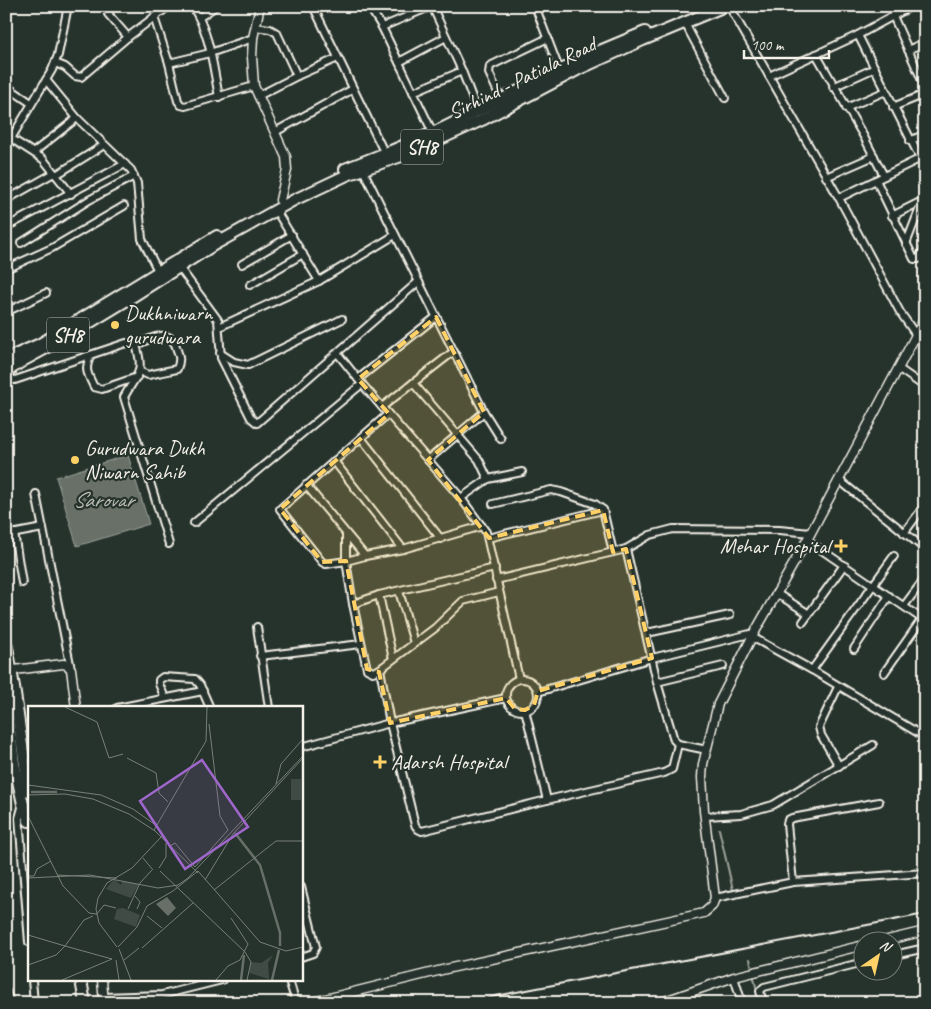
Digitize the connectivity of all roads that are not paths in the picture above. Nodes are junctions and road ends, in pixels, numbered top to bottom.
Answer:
1 (68, 6) edge
2 (113, 6) edge
3 (169, 6) edge
4 (192, 6) edge
5 (260, 6) edge
6 (313, 6) edge
7 (369, 6) edge
8 (432, 6) edge
9 (535, 6) edge
10 (706, 6) edge
11 (724, 6) edge
12 (729, 6) edge
13 (912, 6) edge
14 (214, 7) edge
15 (893, 16) junction
16 (154, 17) junction
17 (200, 17) junction
18 (686, 21) junction
19 (255, 27) junction
20 (382, 27) junction
21 (858, 35) junction
22 (128, 37) junction
23 (446, 37) junction
24 (253, 38) junction
25 (548, 38) junction
26 (925, 42) edge
27 (908, 50) junction
28 (210, 53) junction
29 (816, 54) junction
30 (338, 58) junction
31 (399, 62) junction
32 (169, 63) junction
33 (55, 64) junction
34 (875, 68) junction
35 (462, 71) junction
36 (561, 74) junction
37 (296, 76) junction
38 (769, 76) junction
39 (46, 80) junction
40 (6, 86) edge
41 (254, 86) junction
42 (833, 87) junction
43 (925, 87) edge
44 (354, 89) junction
45 (886, 91) junction
46 (413, 92) junction
47 (925, 94) edge
48 (258, 96) junction
49 (219, 97) junction
50 (725, 98) dead end
51 (501, 99) junction
52 (31, 103) junction
53 (894, 107) junction
54 (846, 108) junction
55 (480, 115) junction
56 (77, 118) junction
57 (274, 132) junction
58 (433, 132) junction
59 (925, 134) edge
60 (12, 139) junction
61 (910, 141) junction
62 (104, 145) junction
63 (6, 146) edge
64 (34, 152) junction
65 (387, 156) junction
66 (874, 156) junction
67 (920, 159) junction
68 (125, 164) junction
69 (361, 165) junction
70 (925, 168) edge
71 (55, 174) junction
72 (134, 176) junction
73 (884, 176) junction
74 (826, 177) junction
75 (876, 180) junction
76 (70, 194) junction
77 (839, 198) junction
78 (6, 200) edge
79 (924, 200) edge
80 (278, 205) junction
81 (124, 206) dead end
82 (892, 216) junction
83 (6, 227) edge
84 (292, 235) junction
85 (395, 235) junction
86 (21, 243) dead end
87 (906, 244) junction
88 (925, 246) edge
89 (303, 254) junction
90 (242, 264) dead end
91 (179, 268) junction
92 (6, 269) edge
93 (158, 271) junction
94 (319, 281) junction
95 (418, 282) junction
96 (250, 284) dead end
97 (46, 293) dead end
98 (124, 298) junction
99 (6, 312) edge
100 (436, 317) junction
101 (925, 318) edge
102 (342, 319) dead end
103 (219, 326) junction
104 (916, 335) junction
105 (136, 345) junction
106 (453, 352) junction
107 (220, 353) junction
108 (338, 354) junction
109 (91, 355) junction
110 (6, 359) edge
111 (898, 368) junction
112 (138, 374) junction
113 (8, 375) edge
114 (360, 382) junction
115 (413, 383) junction
116 (925, 387) edge
117 (382, 407) junction
118 (484, 412) junction
119 (388, 414) junction
120 (458, 435) junction
121 (362, 438) junction
122 (501, 439) dead end
123 (428, 460) junction
124 (334, 461) junction
125 (522, 472) dead end
126 (488, 479) junction
127 (839, 480) junction
128 (306, 486) junction
129 (36, 494) dead end
130 (461, 498) junction
131 (494, 504) dead end
132 (925, 505) edge
133 (603, 510) junction
134 (194, 523) dead end
135 (482, 526) junction
136 (43, 528) junction
137 (14, 533) junction
138 (904, 533) junction
139 (346, 534) junction
140 (6, 535) edge
141 (809, 536) junction
142 (488, 538) junction
143 (441, 539) junction
144 (169, 544) dead end
145 (403, 549) junction
146 (626, 549) junction
147 (925, 549) edge
148 (613, 552) junction
149 (365, 556) junction
150 (894, 556) dead end
151 (346, 561) junction
152 (844, 566) junction
153 (495, 568) junction
154 (925, 578) edge
155 (496, 580) junction
156 (22, 584) dead end
157 (872, 584) junction
158 (399, 591) junction
159 (499, 592) junction
160 (776, 593) junction
161 (379, 595) junction
162 (889, 596) junction
163 (353, 604) junction
164 (904, 606) junction
165 (809, 614) junction
166 (730, 615) dead end
167 (924, 620) edge
168 (803, 622) dead end
169 (257, 626) dead end
170 (647, 633) junction
171 (753, 635) junction
172 (6, 643) edge
173 (414, 643) junction
174 (361, 644) junction
175 (854, 650) dead end
176 (260, 656) junction
177 (392, 658) junction
178 (652, 658) junction
179 (723, 666) dead end
180 (71, 669) junction
181 (380, 669) junction
182 (812, 670) junction
183 (9, 671) edge
184 (884, 673) dead end
185 (519, 679) junction
186 (657, 682) junction
187 (838, 687) junction
188 (203, 691) junction
189 (538, 692) junction
190 (6, 695) edge
191 (165, 698) junction
192 (506, 698) junction
193 (76, 706) edge
194 (127, 706) edge
195 (209, 706) edge
196 (269, 706) edge
197 (525, 710) junction
198 (390, 722) junction
199 (925, 737) edge
200 (678, 744) junction
201 (873, 745) dead end
202 (302, 747) edge
203 (706, 750) junction
204 (839, 766) junction
205 (28, 784) edge
206 (547, 800) junction
207 (879, 802) dead end
208 (23, 804) junction
209 (705, 816) junction
210 (28, 818) edge
211 (925, 873) edge
212 (793, 882) junction
213 (302, 891) edge
214 (715, 898) junction
215 (28, 930) edge
216 (925, 931) edge
217 (904, 936) edge
218 (854, 947) edge
219 (925, 948) edge
220 (904, 953) edge
221 (302, 957) edge
222 (854, 964) edge
223 (734, 977) junction
224 (922, 980) dead end
225 (32, 982) edge
226 (75, 982) edge
227 (81, 982) edge
228 (102, 982) edge
229 (213, 982) edge
230 (291, 982) edge
231 (925, 990) edge
232 (6, 991) edge
233 (681, 999) edge
234 (104, 1000) edge
235 (10, 1003) edge
236 (34, 1003) edge
237 (78, 1003) edge
238 (85, 1003) edge
239 (296, 1003) edge
240 (309, 1003) edge
241 (659, 1003) edge
242 (742, 1003) edge
243 (763, 1003) edge

1 - 33 street
2 - 22 street
3 - 16 street
4 - 17 street
5 - 19 street
6 - 30 street
7 - 20 street
8 - 20 street
8 - 23 street
9 - 25 street
10 - 36 main road
11 - 18 main road, Sirhind - Patiala Road / SH8
12 - 38 street
13 - 15 street
14 - 17 street
15 - 21 street
15 - 27 street
16 - 22 street
16 - 32 street
17 - 28 street
18 - 36 main road, Sirhind - Patiala Road / SH8
18 - 50 street
19 - 24 street
19 - 37 street
20 - 31 street
21 - 29 street
21 - 34 street
22 - 33 street
23 - 31 street
23 - 35 street
24 - 28 street
24 - 41 street
25 - 36 street
25 - 51 street
26 - 27 street
27 - 43 street
28 - 32 street
28 - 49 street
29 - 38 street
29 - 42 street
30 - 37 street
30 - 44 street
31 - 46 street
32 - 49 street
33 - 39 street
34 - 42 street
34 - 45 street
35 - 46 street
35 - 55 street
36 - 51 main road
36 - 55 main road, Sirhind - Patiala Road / SH8
37 - 48 street
38 - 74 street
39 - 52 street
39 - 56 street
40 - 52 street
41 - 48 street
41 - 49 street
42 - 54 street
44 - 57 street
44 - 65 street
45 - 53 street
45 - 54 street
46 - 58 street
47 - 53 street
48 - 57 street
51 - 55 main road
52 - 60 street
53 - 61 street
54 - 66 street
55 - 58 main road
55 - 65 main road, Sirhind - Patiala Road / SH8
56 - 62 street
56 - 64 street
57 - 80 street
58 - 65 main road
59 - 61 street
60 - 63 street
60 - 64 street
61 - 67 street
62 - 68 street
62 - 71 street
64 - 71 street
65 - 69 main road
66 - 73 street
66 - 74 street
67 - 70 street
67 - 73 street
68 - 72 street
68 - 76 street
69 - 80 main road
69 - 85 street
71 - 76 street
71 - 78 street
72 - 86 street
72 - 93 street
73 - 75 street
74 - 77 street
75 - 77 street
75 - 82 street
76 - 83 street
77 - 104 street
79 - 82 street
79 - 87 street
80 - 84 street
80 - 91 main road, SH8
80 - 93 main road
81 - 92 street
82 - 87 street
84 - 89 street
84 - 90 street
85 - 94 street
85 - 95 street
87 - 88 street
89 - 94 street
89 - 96 street
91 - 98 main road, SH8
91 - 103 street
93 - 98 main road
94 - 103 street
95 - 100 street
95 - 108 street
97 - 99 street
98 - 110 main road, SH8
98 - 113 main road, SH8
100 - 106 street
100 - 114 street
101 - 104 street
102 - 107 street
103 - 107 street
104 - 111 street
105 - 109 street
105 - 112 street
105 - 112 street
106 - 115 street
106 - 118 street
107 - 108 street
108 - 114 street
109 - 112 street
109 - 113 street
111 - 116 street
111 - 127 street
112 - 144 street
114 - 117 street
114 - 134 street
115 - 117 street
115 - 120 street
117 - 119 street
118 - 120 street
118 - 122 street
119 - 121 street
119 - 123 street
120 - 123 street
120 - 126 street
121 - 124 street
121 - 143 street
123 - 130 street
124 - 128 street
124 - 145 street
125 - 126 street
126 - 130 street
127 - 138 street
127 - 141 street
128 - 139 street
128 - 151 street
129 - 136 street
130 - 135 street
131 - 133 street
132 - 138 street
133 - 142 street
133 - 148 street
135 - 142 street
135 - 143 street
136 - 137 street
136 - 180 street
137 - 140 street
137 - 156 street
138 - 147 street
139 - 149 street
139 - 151 street
141 - 146 street
141 - 152 street
141 - 160 street
142 - 153 street
143 - 145 street
145 - 149 street
146 - 148 street
146 - 170 street
148 - 155 street
149 - 151 street
150 - 157 street
151 - 163 street
152 - 157 street
152 - 165 street
153 - 155 street
153 - 158 street
154 - 164 street
155 - 159 street
157 - 162 street
157 - 182 street
158 - 161 street
158 - 173 street
159 - 173 street
159 - 185 street
160 - 165 street
160 - 171 street
161 - 163 street
161 - 177 street
162 - 164 street
162 - 175 street
163 - 174 street
164 - 167 street
165 - 168 street
166 - 170 street
167 - 184 street
169 - 176 street
170 - 178 street
171 - 178 street
171 - 182 street
171 - 203 street
172 - 183 main road
173 - 177 street
174 - 176 street
174 - 181 street
176 - 196 street
177 - 181 street
178 - 186 street
178 - 189 street
179 - 186 street
180 - 183 street
180 - 193 street
181 - 198 street
182 - 187 street
183 - 205 main road
185 - 189 street
185 - 192 street
186 - 200 street
187 - 199 street
187 - 204 street
188 - 191 street
188 - 191 street
188 - 195 street
189 - 197 street
190 - 208 main road
191 - 194 street
192 - 197 street
192 - 198 street
197 - 206 street
198 - 202 street
198 - 206 street
200 - 203 street
200 - 206 street
201 - 204 street
203 - 209 street
204 - 209 street
207 - 212 street
208 - 210 main road
208 - 215 street
209 - 214 street
211 - 212 street
212 - 214 street
213 - 221 street
214 - 240 street
216 - 217 street
218 - 223 street
219 - 220 street
222 - 243 street
223 - 233 street
223 - 242 street
224 - 231 street
225 - 236 street
226 - 237 main road
227 - 238 main road
228 - 234 street
229 - 234 street
230 - 239 street
232 - 235 street
233 - 241 street

